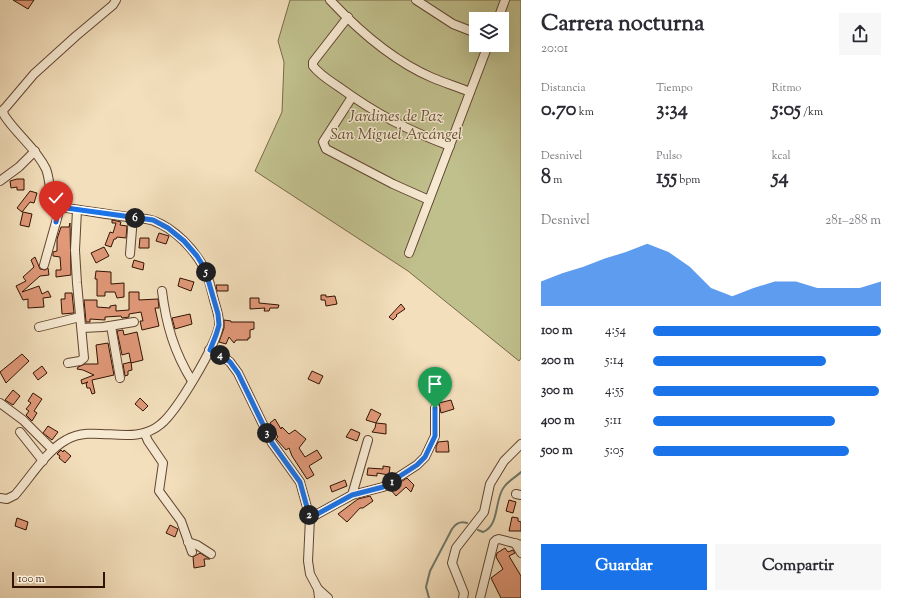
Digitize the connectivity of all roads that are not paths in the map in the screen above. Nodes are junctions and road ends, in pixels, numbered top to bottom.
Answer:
1 (116, 0) edge
2 (330, 0) edge
3 (416, 0) edge
4 (505, 0) edge
5 (501, 12) edge
6 (348, 18) junction
7 (469, 30) edge
8 (485, 52) edge
9 (470, 92) junction
10 (352, 97) junction
11 (450, 146) junction
12 (35, 151) junction
13 (0, 181) edge
14 (429, 200) junction
15 (59, 207) junction
16 (77, 210) junction
17 (133, 218) junction
18 (409, 253) dead end
19 (130, 254) dead end
20 (44, 265) dead end
21 (162, 291) dead end
22 (80, 317) junction
23 (134, 322) dead end
24 (111, 326) junction
25 (39, 327) dead end
26 (82, 328) junction
27 (210, 350) junction
28 (68, 363) dead end
29 (120, 378) dead end
30 (192, 381) junction
31 (0, 403) edge
32 (435, 408) dead end
33 (20, 432) dead end
34 (145, 434) junction
35 (368, 440) dead end
36 (521, 444) edge
37 (52, 449) junction
38 (42, 461) junction
39 (352, 495) junction
40 (0, 498) edge
41 (310, 518) junction
42 (188, 542) junction
43 (518, 544) edge
44 (192, 552) dead end
45 (521, 553) edge
46 (211, 554) dead end
47 (318, 589) junction
48 (480, 594) edge
49 (319, 598) edge
50 (328, 598) edge
51 (463, 598) edge
52 (486, 598) edge

1 - 12 street
2 - 6 street
3 - 7 street
4 - 5 street
6 - 9 street
6 - 10 street
8 - 9 street
9 - 11 street
10 - 11 street
10 - 14 street
11 - 14 street
12 - 13 street
12 - 15 street
14 - 18 street
15 - 16 street
15 - 20 street
16 - 17 street
16 - 22 street
17 - 19 street
17 - 27 street
21 - 30 street
22 - 25 street
22 - 26 street
23 - 24 street
24 - 26 street
24 - 29 street
26 - 28 street
27 - 30 street
27 - 41 street
30 - 34 street
31 - 37 street
32 - 39 street
33 - 38 street
34 - 37 street
34 - 42 street
35 - 39 street
36 - 51 street
37 - 38 street
38 - 40 street
39 - 41 street
41 - 47 street
42 - 44 street
42 - 46 street
43 - 45 street
43 - 48 street
47 - 49 street
47 - 50 street
48 - 52 street

